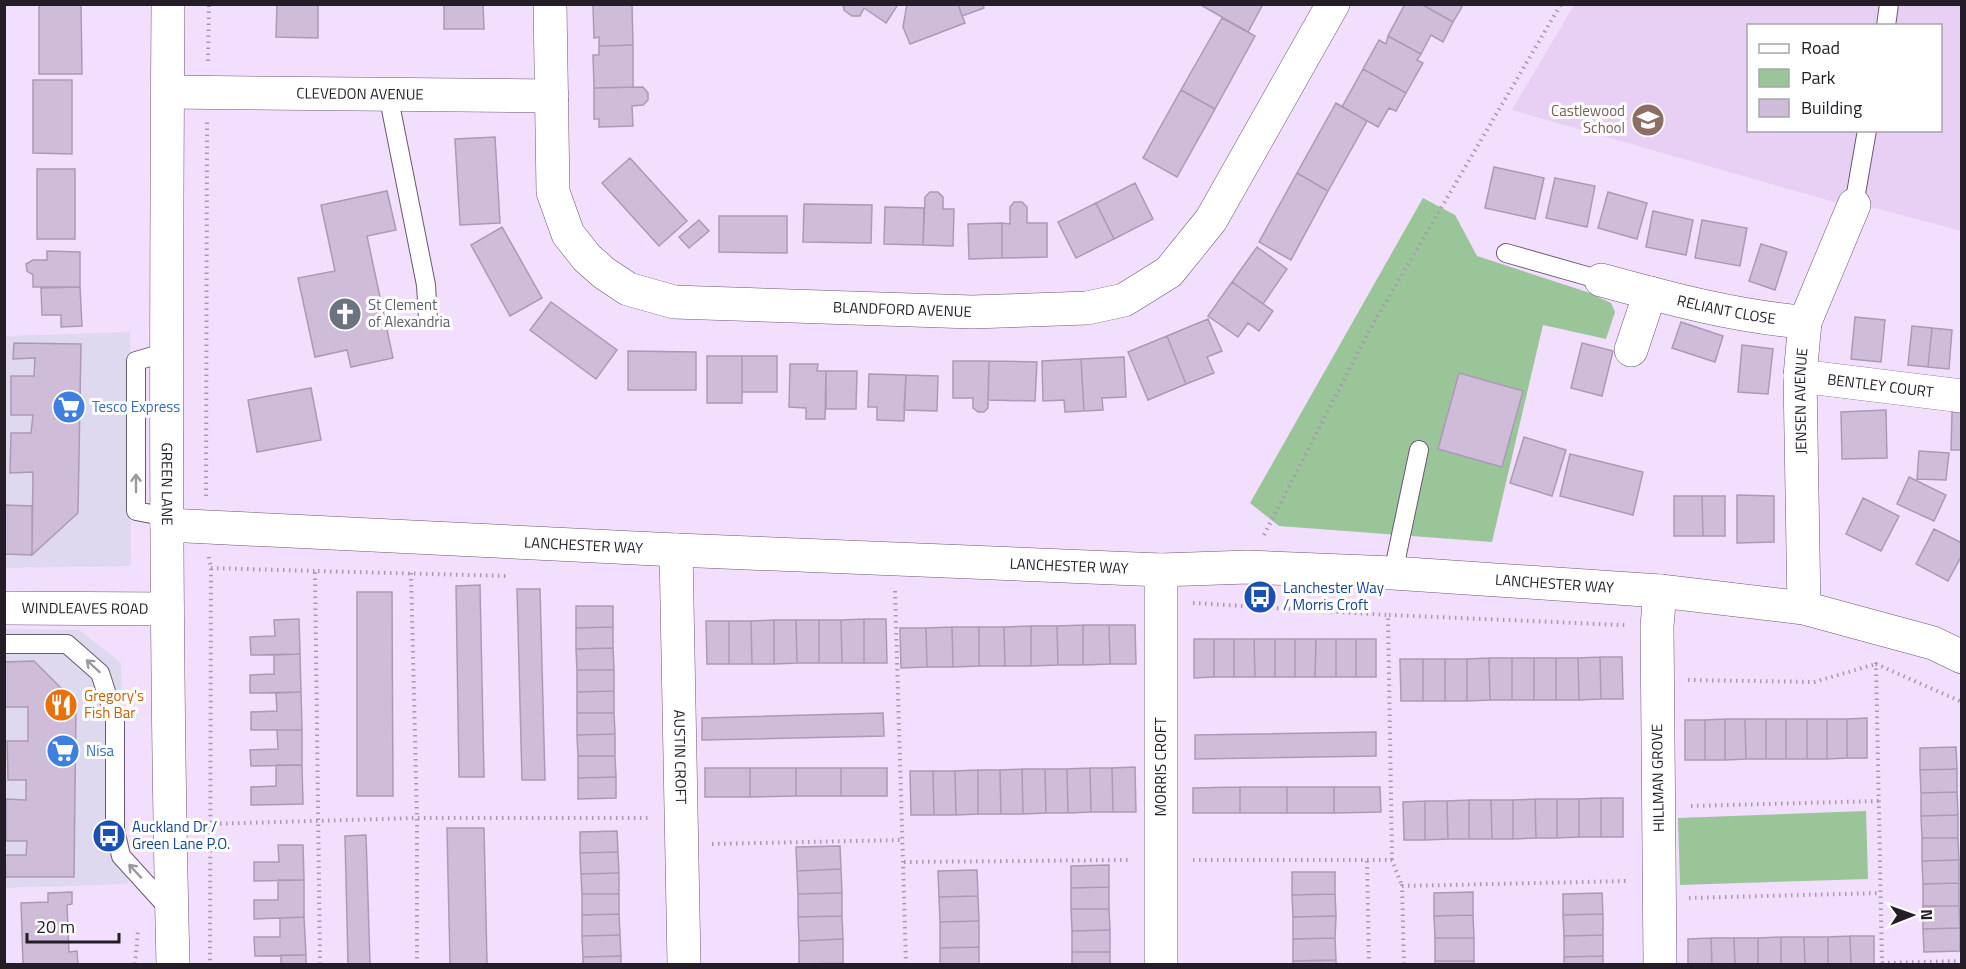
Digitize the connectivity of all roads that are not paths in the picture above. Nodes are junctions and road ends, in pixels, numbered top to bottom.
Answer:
1 (168, 4) edge
2 (550, 4) edge
3 (1334, 4) edge
4 (1889, 4) edge
5 (1886, 24) edge
6 (168, 92) junction
7 (388, 94) junction
8 (552, 96) junction
9 (1867, 132) edge
10 (1854, 205) joint
11 (1506, 253) dead end
12 (1601, 280) joint
13 (1650, 293) junction
14 (428, 318) dead end
15 (1805, 322) junction
16 (1631, 350) dead end
17 (1800, 376) junction
18 (1962, 396) edge
19 (1419, 450) dead end
20 (167, 521) junction
21 (676, 550) junction
22 (1393, 573) junction
23 (1161, 586) junction
24 (1660, 591) junction
25 (4, 608) edge
26 (1804, 608) junction
27 (166, 609) junction
28 (4, 644) edge
29 (1962, 657) edge
30 (171, 911) junction
31 (172, 964) edge
32 (684, 964) edge
33 (1161, 964) edge
34 (1660, 964) edge

1 - 6 street, GREEN LANE
2 - 8 street, BLANDFORD AVENUE
3 - 8 street, BLANDFORD AVENUE
4 - 5 lane
6 - 7 street, CLEVEDON AVENUE
6 - 20 street, GREEN LANE
7 - 8 street, CLEVEDON AVENUE
7 - 14 lane
9 - 10 lane
10 - 15 street, JENSEN AVENUE
11 - 12 lane
12 - 13 street, RELIANT CLOSE
13 - 15 street, RELIANT CLOSE
13 - 16 street
15 - 17 street, JENSEN AVENUE
17 - 18 street, BENTLEY COURT
17 - 26 street, JENSEN AVENUE
19 - 22 lane
20 - 21 street, LANCHESTER WAY
20 - 27 street, GREEN LANE
21 - 23 street, LANCHESTER WAY
21 - 32 street, AUSTIN CROFT
22 - 23 street, LANCHESTER WAY
22 - 24 street, LANCHESTER WAY
23 - 33 street, MORRIS CROFT
24 - 26 street, LANCHESTER WAY
24 - 34 street, HILLMAN GROVE
25 - 27 street, WINDLEAVES ROAD
26 - 29 street, LANCHESTER WAY
27 - 30 street, GREEN LANE
30 -> 28 lane
30 - 31 street, GREEN LANE

